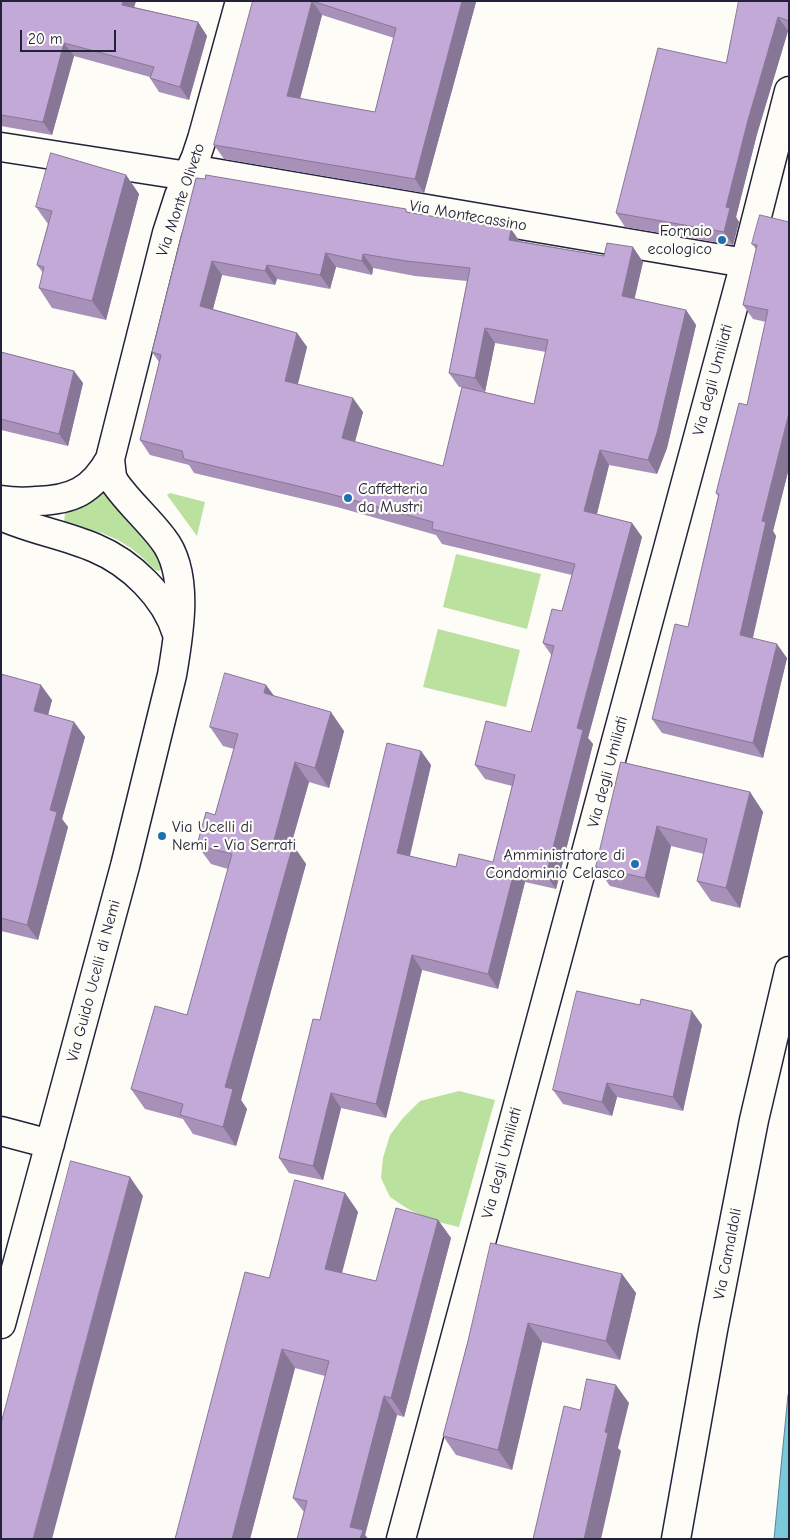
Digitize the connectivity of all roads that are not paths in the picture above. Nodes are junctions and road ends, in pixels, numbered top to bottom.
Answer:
1 (240, 1) edge
2 (789, 91) edge
3 (1, 147) edge
4 (190, 172) junction
5 (745, 263) junction
6 (110, 459) junction
7 (1, 500) edge
8 (1, 516) edge
9 (178, 636) junction
10 (789, 971) edge
11 (1, 1131) edge
12 (50, 1144) junction
13 (1, 1324) edge
14 (401, 1539) edge
15 (676, 1539) edge

1 - 4 street, Via Monte Oliveto
2 - 5 street, Via degli Umiliati
3 - 4 street, Via Montecassino
4 - 5 street, Via Montecassino
4 - 6 street, Via Monte Oliveto
5 - 14 street, Via degli Umiliati
6 - 7 street
6 - 9 street, Via Guido Ucelli di Nemi
8 - 9 street
9 - 12 street, Via Guido Ucelli di Nemi
10 - 15 street, Via Camaldoli
11 - 12 street
12 - 13 street, Via Guido Ucelli di Nemi

